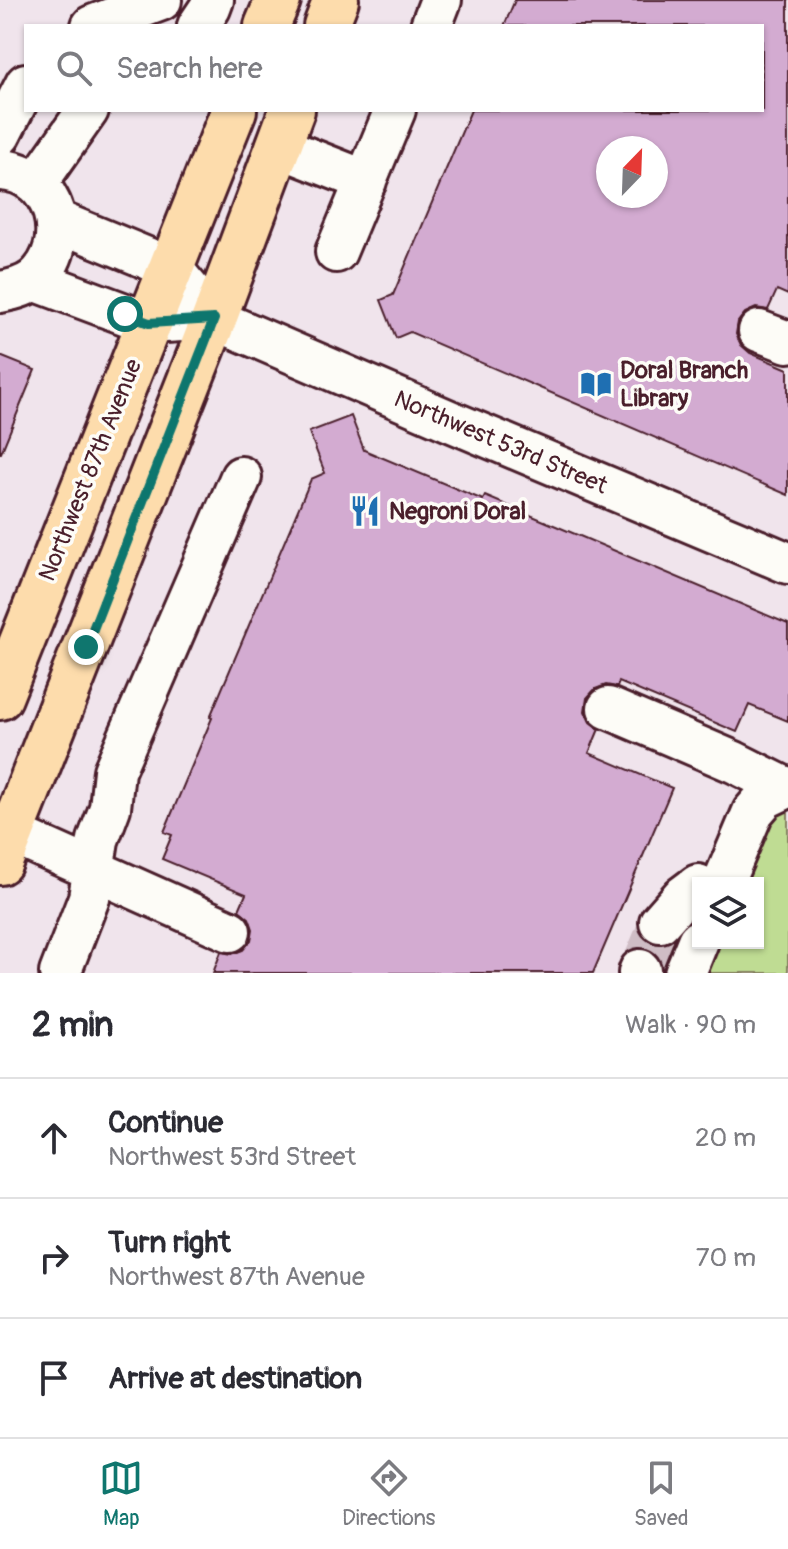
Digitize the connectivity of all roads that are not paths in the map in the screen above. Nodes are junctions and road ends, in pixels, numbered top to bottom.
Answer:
1 (160, 0) edge
2 (213, 0) edge
3 (278, 0) edge
4 (336, 0) edge
5 (441, 0) edge
6 (97, 24) edge
7 (174, 24) edge
8 (199, 24) edge
9 (268, 24) edge
10 (327, 24) edge
11 (432, 24) edge
12 (24, 88) edge
13 (86, 112) edge
14 (233, 112) edge
15 (394, 112) edge
16 (284, 128) edge
17 (0, 135) edge
18 (18, 177) edge
19 (366, 181) junction
20 (57, 221) junction
21 (336, 252) dead end
22 (171, 268) junction
23 (17, 286) edge
24 (214, 319) junction
25 (149, 323) junction
26 (241, 477) dead end
27 (788, 563) edge
28 (0, 697) edge
29 (608, 708) dead end
30 (786, 787) edge
31 (6, 848) edge
32 (95, 869) junction
33 (728, 871) edge
34 (692, 889) edge
35 (660, 922) tunnel mouth
36 (230, 931) dead end
37 (695, 949) edge
38 (60, 973) edge
39 (685, 973) edge

1 - 6 street
1 - 7 street
2 - 8 street
3 - 9 main road
4 - 10 main road
5 - 11 street
12 - 17 street
13 - 18 street
14 - 22 main road, Northwest 87th Avenue
15 - 19 street
16 - 19 street
16 - 24 main road
18 - 20 street
19 - 21 street
20 - 22 street
20 - 23 street
22 - 24 street, Northwest 53rd Street
22 - 25 main road, Northwest 87th Avenue
23 - 25 street
24 - 25 street, Northwest 53rd Street
24 - 27 street, Northwest 53rd Street
24 - 31 main road
25 - 28 main road, Northwest 87th Avenue
26 - 32 street
29 - 30 street
30 - 33 street
31 - 32 street
32 - 36 street
32 - 38 street
34 - 35 street
37 - 39 street

